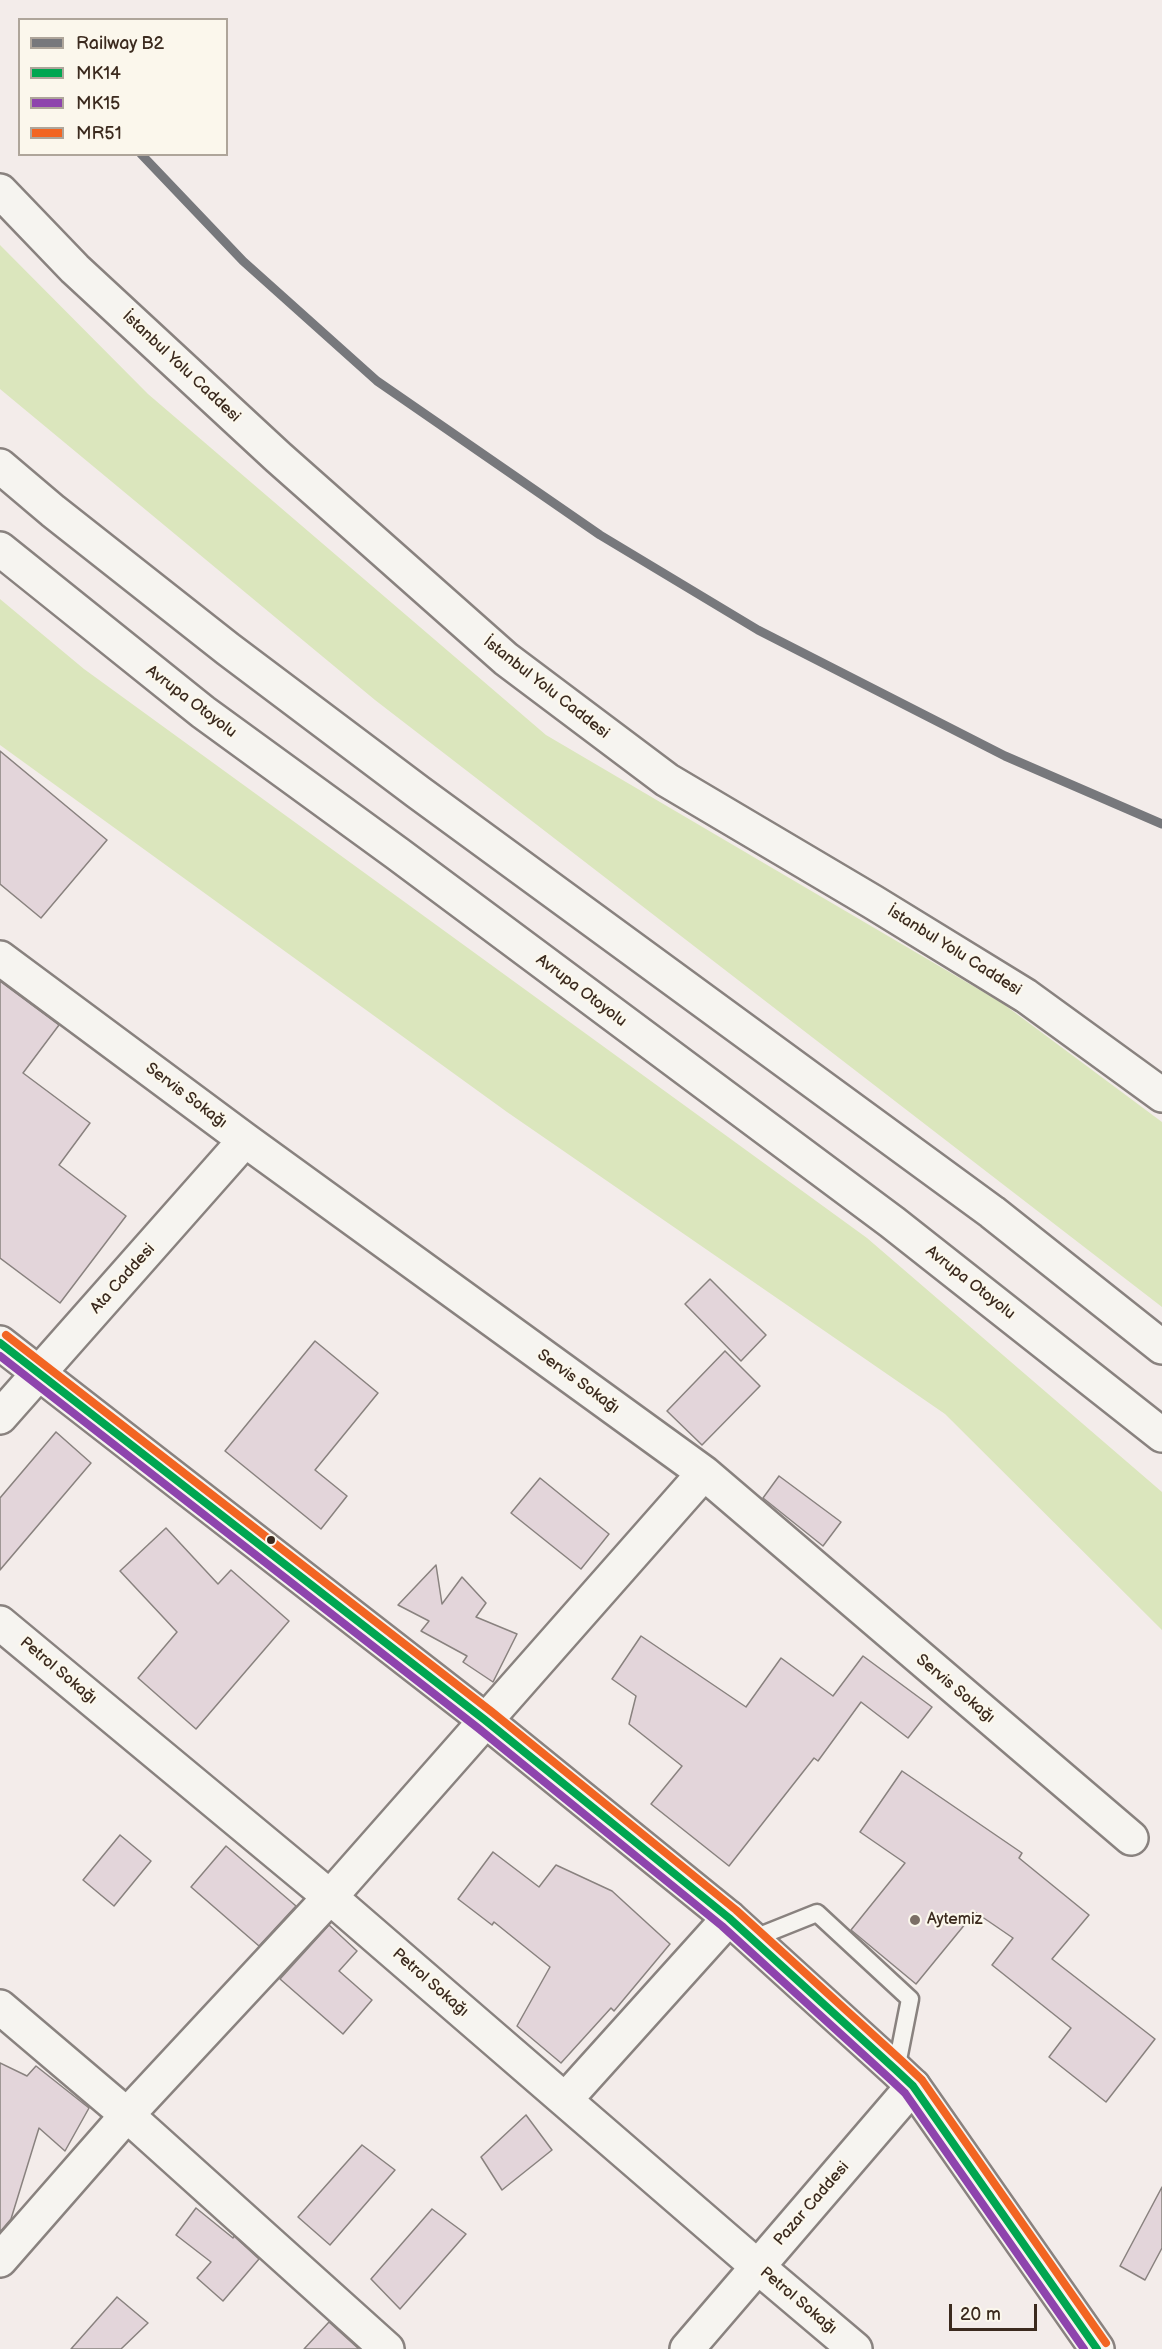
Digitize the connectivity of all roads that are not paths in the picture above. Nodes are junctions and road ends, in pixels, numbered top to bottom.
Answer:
1 (0, 191) edge
2 (0, 466) edge
3 (0, 549) edge
4 (0, 958) edge
5 (1162, 1095) edge
6 (245, 1140) junction
7 (0, 1343) edge
8 (1162, 1347) edge
9 (39, 1373) junction
10 (0, 1417) edge
11 (1162, 1435) edge
12 (704, 1473) junction
13 (0, 1623) edge
14 (485, 1720) junction
15 (1131, 1838) dead end
16 (330, 1897) junction
17 (741, 1928) junction
18 (0, 2007) edge
19 (905, 2078) junction
20 (565, 2100) junction
21 (127, 2115) junction
22 (988, 2196) junction
23 (0, 2260) edge
24 (758, 2267) junction
25 (387, 2349) edge
26 (687, 2349) edge
27 (855, 2349) edge
28 (1070, 2349) edge
29 (1097, 2349) edge

1 - 5 main road, İstanbul Yolu Caddesi
2 - 8 main road
3 - 11 main road, Avrupa Otoyolu
4 - 6 main road, Servis Sokağı
6 - 9 main road, Ata Caddesi
6 - 12 main road, Servis Sokağı
7 - 9 main road
9 - 10 main road, Ata Caddesi
9 - 14 main road
12 - 14 main road
12 - 15 main road, Servis Sokağı
13 - 16 main road, Petrol Sokağı
14 - 16 main road
14 - 17 main road
16 - 20 main road, Petrol Sokağı
16 - 21 main road
17 - 19 main road
17 - 19 lane
17 - 20 main road
18 - 21 main road
19 - 22 main road
19 - 24 main road, Pazar Caddesi
20 - 24 main road, Petrol Sokağı
21 - 23 main road
21 - 25 main road
22 - 28 main road
22 - 29 main road
24 - 26 main road, Pazar Caddesi
24 - 27 main road, Petrol Sokağı

